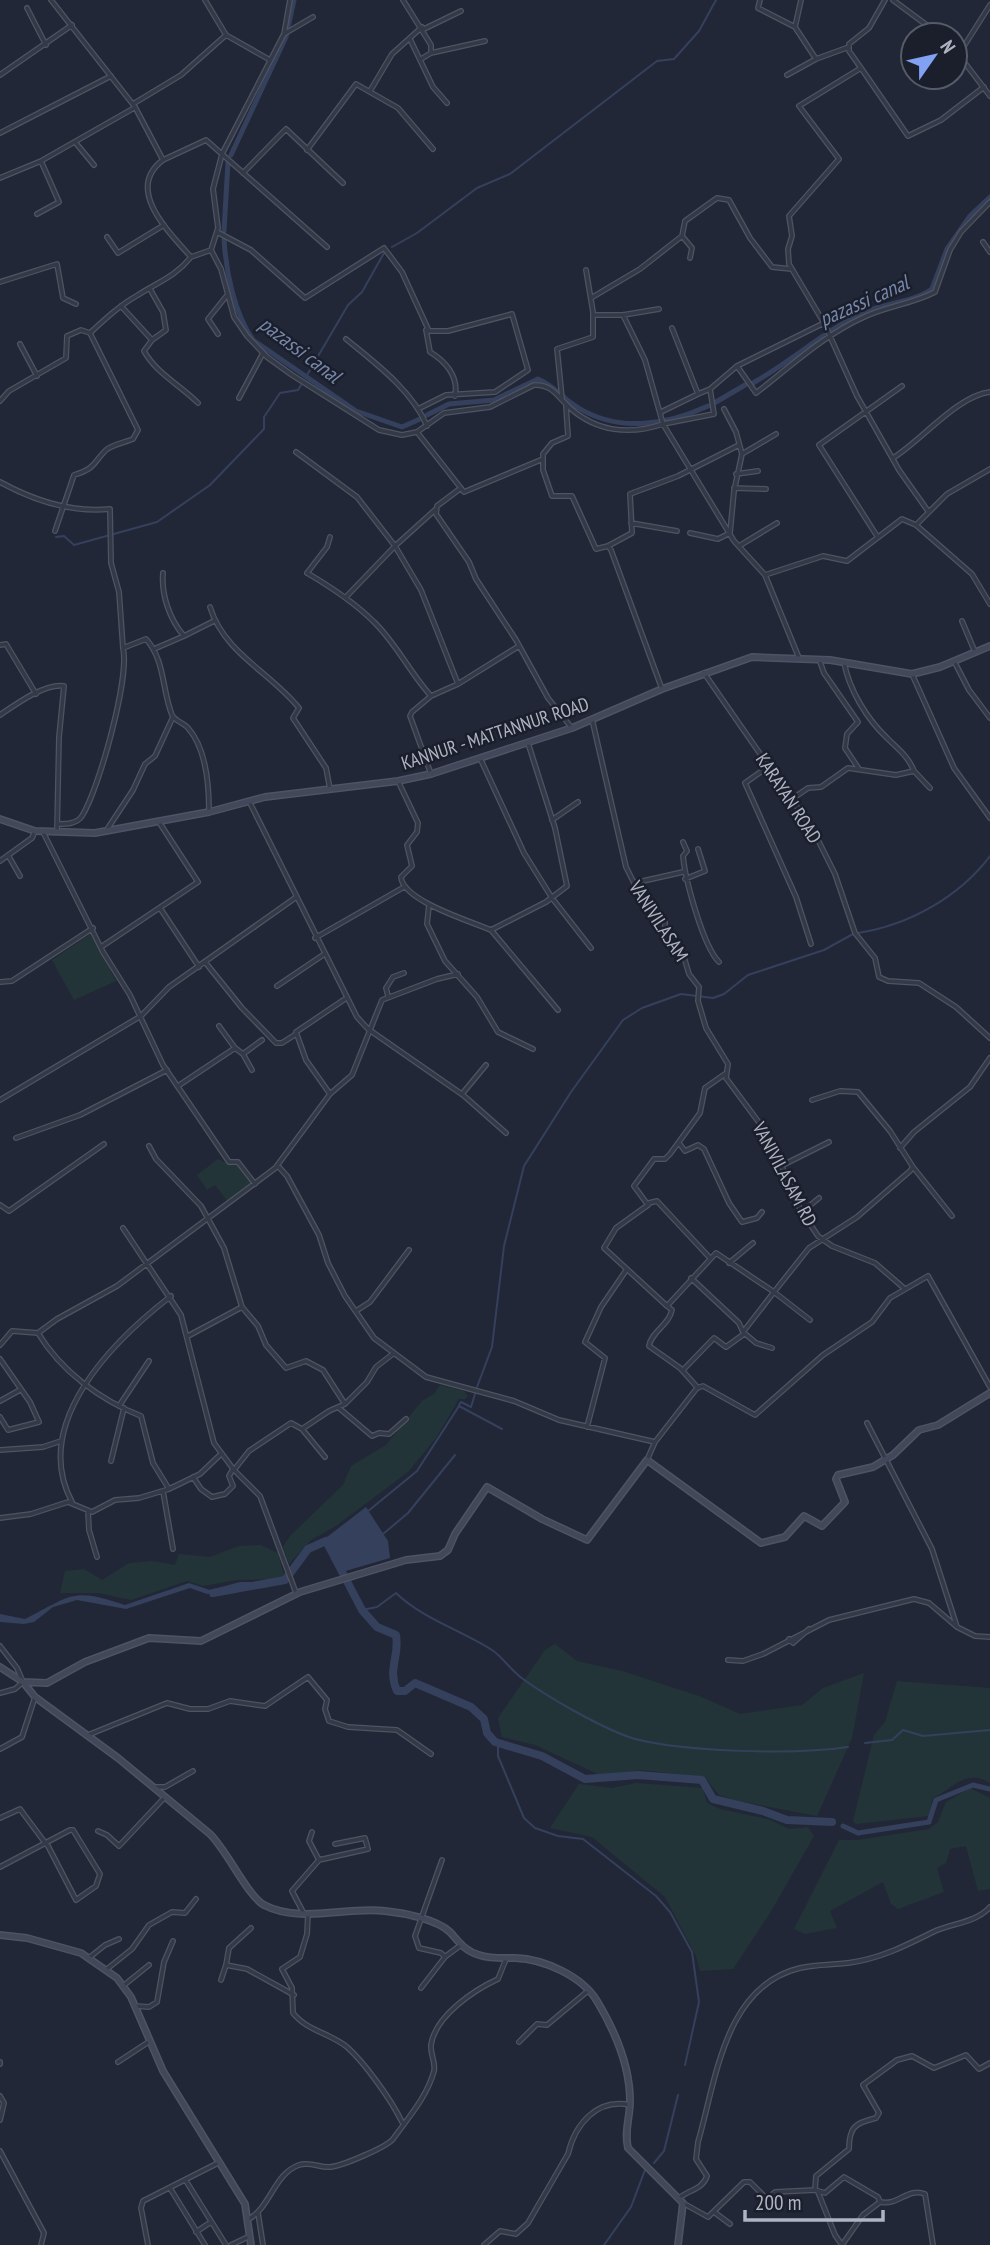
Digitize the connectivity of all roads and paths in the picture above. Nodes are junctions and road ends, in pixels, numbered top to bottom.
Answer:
1 (51, 0) edge
2 (205, 0) edge
3 (290, 0) edge
4 (760, 0) edge
5 (801, 0) edge
6 (885, 0) edge
7 (892, 0) edge
8 (406, 1) edge
9 (990, 6) edge
10 (27, 8) dead end
11 (461, 11) dead end
12 (313, 17) dead end
13 (921, 21) edge
14 (72, 26) junction
15 (795, 27) junction
16 (423, 28) junction
17 (284, 34) junction
18 (226, 35) junction
19 (410, 39) junction
20 (969, 39) edge
21 (485, 41) dead end
22 (46, 45) junction
23 (849, 47) junction
24 (431, 53) junction
25 (421, 59) junction
26 (816, 59) junction
27 (270, 60) junction
28 (969, 67) edge
29 (862, 68) junction
30 (0, 75) edge
31 (787, 75) dead end
32 (111, 76) junction
33 (984, 87) junction
34 (370, 91) junction
35 (990, 96) edge
36 (447, 103) dead end
37 (134, 106) junction
38 (0, 133) edge
39 (75, 142) junction
40 (433, 149) dead end
41 (307, 150) junction
42 (222, 154) junction
43 (163, 160) junction
44 (41, 161) junction
45 (94, 165) dead end
46 (243, 173) junction
47 (0, 177) edge
48 (342, 183) dead end
49 (990, 202) edge
50 (37, 214) dead end
51 (164, 225) junction
52 (217, 232) junction
53 (682, 236) junction
54 (107, 237) dead end
55 (982, 242) dead end
56 (327, 247) dead end
57 (211, 250) junction
58 (990, 251) edge
59 (191, 257) junction
60 (690, 258) dead end
61 (792, 269) junction
62 (586, 270) dead end
63 (0, 282) edge
64 (150, 289) junction
65 (228, 295) junction
66 (591, 298) junction
67 (76, 304) dead end
68 (121, 306) junction
69 (659, 309) dead end
70 (593, 315) junction
71 (623, 315) junction
72 (825, 325) junction
73 (426, 328) junction
74 (672, 328) dead end
75 (90, 333) junction
76 (218, 334) dead end
77 (830, 336) junction
78 (152, 340) junction
79 (346, 340) dead end
80 (20, 344) dead end
81 (263, 353) junction
82 (737, 366) junction
83 (37, 376) junction
84 (902, 386) dead end
85 (710, 389) junction
86 (0, 391) edge
87 (990, 392) edge
88 (698, 394) junction
89 (4, 396) junction
90 (455, 396) junction
91 (239, 398) dead end
92 (562, 398) junction
93 (0, 401) edge
94 (198, 403) dead end
95 (566, 405) junction
96 (420, 408) junction
97 (724, 409) dead end
98 (661, 412) junction
99 (868, 412) junction
100 (663, 424) junction
101 (427, 426) junction
102 (417, 432) junction
103 (776, 434) dead end
104 (739, 445) junction
105 (296, 452) dead end
106 (742, 454) junction
107 (893, 458) junction
108 (543, 459) junction
109 (690, 468) junction
110 (990, 469) edge
111 (758, 471) dead end
112 (736, 474) junction
113 (0, 482) edge
114 (461, 488) junction
115 (734, 488) junction
116 (766, 489) dead end
117 (63, 508) junction
118 (436, 509) junction
119 (928, 511) junction
120 (631, 523) junction
121 (777, 523) dead end
122 (916, 525) junction
123 (55, 531) dead end
124 (677, 531) dead end
125 (690, 533) dead end
126 (730, 533) junction
127 (877, 536) junction
128 (330, 537) dead end
129 (395, 546) junction
130 (608, 546) junction
131 (739, 546) junction
132 (163, 573) dead end
133 (765, 575) junction
134 (346, 597) junction
135 (990, 604) edge
136 (210, 607) dead end
137 (214, 621) junction
138 (962, 621) dead end
139 (184, 636) junction
140 (0, 645) edge
141 (519, 646) junction
142 (990, 646) edge
143 (123, 648) junction
144 (154, 649) junction
145 (975, 652) junction
146 (799, 658) junction
147 (819, 659) junction
148 (954, 661) junction
149 (844, 662) junction
150 (704, 673) junction
151 (912, 674) junction
152 (458, 684) junction
153 (662, 689) junction
154 (36, 694) junction
155 (432, 696) junction
156 (0, 715) edge
157 (173, 717) junction
158 (990, 718) edge
159 (592, 719) junction
160 (572, 728) junction
161 (528, 743) junction
162 (480, 758) junction
163 (769, 766) junction
164 (860, 769) junction
165 (914, 771) junction
166 (431, 774) junction
167 (398, 781) junction
168 (930, 788) dead end
169 (330, 789) junction
170 (792, 799) junction
171 (248, 801) junction
172 (578, 802) dead end
173 (209, 812) junction
174 (989, 815) edge
175 (0, 819) edge
176 (552, 820) junction
177 (159, 822) junction
178 (58, 824) junction
179 (108, 828) junction
180 (35, 831) junction
181 (43, 832) junction
182 (57, 833) junction
183 (683, 842) dead end
184 (698, 849) dead end
185 (8, 855) junction
186 (0, 861) edge
187 (684, 872) junction
188 (20, 876) dead end
189 (685, 879) junction
190 (634, 884) junction
191 (404, 887) junction
192 (295, 898) junction
193 (552, 898) junction
194 (429, 905) junction
195 (160, 908) junction
196 (93, 928) junction
197 (491, 930) junction
198 (315, 938) junction
199 (810, 944) dead end
200 (101, 947) junction
201 (591, 948) dead end
202 (323, 955) junction
203 (205, 962) junction
204 (719, 962) dead end
205 (199, 967) junction
206 (404, 974) dead end
207 (458, 974) junction
208 (0, 982) edge
209 (277, 986) dead end
210 (388, 996) junction
211 (346, 999) junction
212 (698, 999) joint
213 (558, 1010) dead end
214 (141, 1016) junction
215 (219, 1026) dead end
216 (372, 1031) junction
217 (296, 1034) junction
218 (990, 1038) edge
219 (262, 1040) dead end
220 (234, 1048) junction
221 (533, 1049) dead end
222 (243, 1054) junction
223 (990, 1058) edge
224 (486, 1065) dead end
225 (167, 1070) junction
226 (252, 1070) dead end
227 (725, 1074) junction
228 (178, 1086) junction
229 (330, 1094) junction
230 (462, 1094) junction
231 (0, 1100) edge
232 (811, 1100) dead end
233 (506, 1133) dead end
234 (16, 1138) dead end
235 (829, 1142) dead end
236 (679, 1143) junction
237 (104, 1144) dead end
238 (149, 1146) dead end
239 (900, 1148) junction
240 (783, 1166) junction
241 (276, 1167) junction
242 (912, 1167) junction
243 (255, 1184) junction
244 (819, 1198) dead end
245 (649, 1203) junction
246 (0, 1205) edge
247 (762, 1212) dead end
248 (802, 1212) junction
249 (952, 1216) dead end
250 (208, 1217) junction
251 (123, 1228) dead end
252 (823, 1240) junction
253 (753, 1243) dead end
254 (409, 1251) dead end
255 (710, 1258) junction
256 (147, 1263) junction
257 (729, 1263) junction
258 (627, 1269) junction
259 (691, 1278) junction
260 (905, 1289) junction
261 (774, 1292) junction
262 (171, 1296) junction
263 (667, 1306) junction
264 (242, 1307) junction
265 (356, 1311) junction
266 (810, 1320) dead end
267 (38, 1333) junction
268 (743, 1333) junction
269 (188, 1336) junction
270 (0, 1345) edge
271 (772, 1348) dead end
272 (394, 1353) junction
273 (0, 1359) edge
274 (149, 1361) dead end
275 (683, 1371) junction
276 (86, 1385) junction
277 (990, 1387) edge
278 (698, 1388) junction
279 (20, 1390) junction
280 (990, 1393) edge
281 (0, 1401) edge
282 (345, 1404) junction
283 (121, 1407) junction
284 (338, 1408) junction
285 (0, 1417) edge
286 (406, 1419) dead end
287 (867, 1423) dead end
288 (587, 1427) junction
289 (302, 1429) junction
290 (61, 1441) junction
291 (655, 1442) junction
292 (0, 1450) edge
293 (221, 1454) junction
294 (324, 1457) dead end
295 (647, 1460) junction
296 (885, 1460) junction
297 (111, 1461) dead end
298 (234, 1469) junction
299 (193, 1477) junction
300 (166, 1490) junction
301 (72, 1502) junction
302 (88, 1511) junction
303 (0, 1518) edge
304 (173, 1549) dead end
305 (97, 1557) dead end
306 (296, 1594) junction
307 (957, 1627) junction
308 (990, 1637) edge
309 (0, 1646) edge
310 (729, 1660) dead end
311 (0, 1667) edge
312 (23, 1682) junction
313 (0, 1693) edge
314 (35, 1697) junction
315 (86, 1736) junction
316 (0, 1749) edge
317 (431, 1754) dead end
318 (193, 1771) dead end
319 (156, 1787) junction
320 (165, 1797) junction
321 (0, 1818) edge
322 (98, 1831) dead end
323 (312, 1832) dead end
324 (46, 1844) junction
325 (335, 1844) dead end
326 (319, 1860) junction
327 (442, 1860) dead end
328 (0, 1867) edge
329 (195, 1899) dead end
330 (990, 1907) edge
331 (306, 1912) junction
332 (422, 1920) junction
333 (251, 1928) dead end
334 (0, 1935) edge
335 (119, 1939) dead end
336 (173, 1941) dead end
337 (461, 1945) junction
338 (445, 1956) junction
339 (90, 1957) junction
340 (506, 1959) junction
341 (149, 1965) dead end
342 (226, 1965) junction
343 (107, 1969) junction
344 (221, 1980) dead end
345 (123, 1986) junction
346 (421, 1988) dead end
347 (589, 1990) junction
348 (294, 1994) junction
349 (135, 2006) junction
350 (150, 2041) junction
351 (519, 2042) dead end
352 (118, 2062) dead end
353 (990, 2063) edge
354 (0, 2096) edge
355 (630, 2105) junction
356 (0, 2120) edge
357 (402, 2122) dead end
358 (0, 2151) edge
359 (218, 2163) junction
360 (186, 2180) junction
361 (170, 2188) junction
362 (817, 2191) junction
363 (681, 2201) junction
364 (880, 2202) junction
365 (258, 2213) junction
366 (713, 2213) junction
367 (249, 2218) junction
368 (211, 2222) junction
369 (730, 2224) dead end
370 (196, 2232) junction
371 (250, 2236) junction
372 (41, 2245) edge
373 (148, 2245) edge
374 (205, 2245) edge
375 (229, 2245) edge
376 (251, 2245) edge
377 (263, 2245) edge
378 (484, 2245) edge
379 (678, 2245) edge
380 (842, 2245) edge
381 (933, 2245) edge

1 - 14 street
2 - 18 street
3 - 17 street
4 - 15 street
5 - 15 street
6 - 23 street
7 - 13 street
8 - 16 street
9 - 20 street
10 - 22 street
11 - 16 street
12 - 17 street
14 - 22 street
14 - 32 street
15 - 26 street
16 - 19 street
16 - 24 street
17 - 27 street
18 - 27 street
18 - 37 street
19 - 25 street
19 - 34 street
21 - 24 street
22 - 30 street
23 - 26 street
23 - 29 street
24 - 25 street
25 - 36 street
26 - 31 street
27 - 42 street
28 - 33 street
29 - 33 street
29 - 61 street
32 - 37 street
32 - 38 street
33 - 35 street
34 - 40 street
34 - 41 street
37 - 39 street
37 - 43 street
39 - 44 street
39 - 45 street
41 - 46 street
41 - 48 street
42 - 43 street
42 - 46 street
42 - 52 street
43 - 51 street
44 - 47 street
44 - 50 street
46 - 56 street
49 - 77 street
51 - 54 street
51 - 59 street
52 - 57 street
52 - 73 street
53 - 60 street
53 - 61 street
53 - 66 street
55 - 58 street
57 - 59 street
57 - 65 street
59 - 64 street
61 - 72 street
62 - 66 street
63 - 67 street
64 - 68 street
64 - 78 street
65 - 76 street
65 - 81 street
66 - 70 street
68 - 75 street
68 - 78 street
69 - 71 street
70 - 71 street
70 - 92 street
71 - 98 street
72 - 77 street
72 - 82 street
73 - 90 street
73 - 90 street
74 - 88 street
75 - 83 street
75 - 117 street
77 - 82 street
77 - 99 street
78 - 94 street
79 - 96 street
80 - 83 street
81 - 91 street
81 - 102 street
82 - 85 street
83 - 89 street
84 - 99 street
85 - 88 street
85 - 100 street
86 - 89 street
87 - 107 street
88 - 98 street
89 - 93 street
90 - 96 street
92 - 95 street
92 - 101 street
95 - 100 street
95 - 108 street
96 - 101 street
97 - 104 street
98 - 100 street
99 - 107 street
99 - 127 street
100 - 109 street
101 - 102 street
102 - 114 street
103 - 106 street
104 - 106 street
104 - 109 street
105 - 129 street
106 - 112 street
107 - 119 street
108 - 114 street
108 - 130 street
109 - 120 street
109 - 126 street
110 - 119 street
111 - 112 street
112 - 115 street
113 - 117 street
114 - 118 street
115 - 116 street
115 - 126 street
117 - 123 street
117 - 143 street
118 - 129 street
118 - 141 street
119 - 122 street
120 - 124 street
120 - 130 street
121 - 131 street
122 - 127 street
122 - 135 street
125 - 126 street
126 - 131 street
127 - 133 street
128 - 134 street
129 - 134 street
129 - 152 street
130 - 153 street
131 - 133 street
132 - 139 street
133 - 146 street
134 - 155 street
136 - 137 street
137 - 139 street
137 - 169 street
138 - 145 street
139 - 144 street
140 - 154 street
141 - 152 street
141 - 160 street
142 - 145 main road, KANNUR - MATTANNUR ROAD
143 - 144 street
143 - 178 street
144 - 157 street
145 - 148 main road, KANNUR - MATTANNUR ROAD
146 - 147 main road, KANNUR - MATTANNUR ROAD
146 - 150 main road, KANNUR - MATTANNUR ROAD
147 - 149 main road, KANNUR - MATTANNUR ROAD
147 - 164 street
148 - 151 main road, KANNUR - MATTANNUR ROAD
148 - 158 street
149 - 151 main road, KANNUR - MATTANNUR ROAD
149 - 165 street
150 - 153 main road, KANNUR - MATTANNUR ROAD
150 - 163 street, KARAYAN ROAD
151 - 174 street
152 - 155 street
153 - 159 main road, KANNUR - MATTANNUR ROAD
154 - 156 street
154 - 178 street
155 - 166 street
157 - 173 street
157 - 179 street
159 - 160 main road, KANNUR - MATTANNUR ROAD
159 - 190 street, VANIVILASAM
160 - 161 main road, KANNUR - MATTANNUR ROAD
161 - 162 main road, KANNUR - MATTANNUR ROAD
161 - 176 street
162 - 166 main road, KANNUR - MATTANNUR ROAD
162 - 193 street
163 - 170 street, KARAYAN ROAD
163 - 199 street
164 - 165 street
164 - 170 street
165 - 168 street
166 - 167 main road, KANNUR - MATTANNUR ROAD
167 - 169 main road, KANNUR - MATTANNUR ROAD
167 - 191 street
169 - 171 main road, KANNUR - MATTANNUR ROAD
170 - 218 street, KARAYAN ROAD
171 - 173 main road, KANNUR - MATTANNUR ROAD
171 - 192 street
172 - 176 street
173 - 177 main road, KANNUR - MATTANNUR ROAD
175 - 180 main road, KANNUR - MATTANNUR ROAD
176 - 193 street
177 - 179 main road, KANNUR - MATTANNUR ROAD
177 - 195 street
178 - 182 street
179 - 182 main road, KANNUR - MATTANNUR ROAD
180 - 181 main road, KANNUR - MATTANNUR ROAD
180 - 185 street
181 - 182 main road, KANNUR - MATTANNUR ROAD
181 - 196 street
183 - 187 street
184 - 189 street
185 - 186 street
185 - 188 street
187 - 189 street
187 - 190 street
189 - 204 street
190 - 212 street, VANIVILASAM
191 - 194 street
191 - 198 street
192 - 198 street
192 - 203 street
193 - 197 street
193 - 201 street
194 - 197 street
194 - 207 street
195 - 200 street
195 - 205 street
196 - 200 street
196 - 208 street
197 - 213 street
198 - 202 street
200 - 214 street
202 - 209 street
202 - 211 street
203 - 205 street
203 - 217 street
205 - 214 street
206 - 210 street
207 - 210 street
207 - 221 street
210 - 216 street
211 - 216 street
211 - 217 street
212 - 227 street, VANIVILASAM RD
214 - 225 street
214 - 231 street
215 - 220 street
216 - 229 street
216 - 230 street
217 - 229 street
219 - 222 street
220 - 222 street
220 - 228 street
222 - 226 street
223 - 239 street
224 - 230 street
225 - 228 street
225 - 234 street
227 - 236 street
227 - 240 street, VANIVILASAM RD
228 - 243 street
229 - 241 street
230 - 233 street
232 - 239 street
235 - 240 street
236 - 245 street
236 - 247 street
237 - 246 street
238 - 250 street
239 - 242 street
240 - 248 street, VANIVILASAM RD
241 - 243 street
241 - 265 street
242 - 249 street
242 - 252 street
243 - 250 street
244 - 248 street
245 - 255 street
245 - 258 street
248 - 252 street, VANIVILASAM RD
250 - 256 street
250 - 264 street
251 - 256 street
252 - 260 street
252 - 261 street
253 - 257 street
254 - 265 street
255 - 257 street
255 - 259 street
256 - 262 street
256 - 267 street
257 - 261 street
258 - 263 street
258 - 288 street
259 - 263 street
259 - 268 street
260 - 277 street
260 - 278 street
261 - 266 street
261 - 268 street
262 - 269 street
262 - 276 street
263 - 275 street
264 - 269 street
264 - 282 street
265 - 272 street
267 - 270 street
267 - 276 street
268 - 271 street
268 - 275 street
269 - 293 street
272 - 282 street
272 - 288 street
273 - 279 street
274 - 283 street
275 - 278 street
276 - 283 street
276 - 290 street
278 - 291 street
279 - 281 street
279 - 285 street
280 - 296 main road
282 - 284 street
283 - 297 street
283 - 300 street
284 - 286 street
284 - 289 street
287 - 296 street
288 - 291 street
289 - 294 street
289 - 298 street
290 - 292 street
290 - 301 street
291 - 295 street
293 - 298 street
293 - 299 street
295 - 296 main road
295 - 306 main road
296 - 307 street
298 - 299 street
298 - 306 street
299 - 300 street
300 - 302 street
300 - 304 street
301 - 302 street
301 - 303 street
302 - 305 street
306 - 312 main road
307 - 308 street
307 - 310 street
309 - 312 street
311 - 312 main road
312 - 313 street
312 - 314 main road
314 - 315 main road
314 - 316 street
315 - 317 street
315 - 319 main road
318 - 319 street
319 - 320 main road
320 - 322 street
320 - 331 main road
321 - 324 street
323 - 326 street
324 - 324 street
324 - 328 street
325 - 326 street
326 - 331 street
327 - 332 street
329 - 343 street
330 - 363 street
331 - 332 main road
331 - 348 street
332 - 337 main road
332 - 338 street
333 - 342 street
334 - 339 main road
335 - 339 street
336 - 349 street
337 - 338 street
337 - 340 main road
338 - 346 street
339 - 343 main road
340 - 347 main road
340 - 365 street
341 - 345 street
342 - 344 street
342 - 348 street
343 - 345 main road
345 - 349 main road
347 - 351 street
347 - 355 main road
348 - 357 street
349 - 350 main road
350 - 352 street
350 - 359 main road
353 - 362 street
354 - 356 street
355 - 363 main road
355 - 378 street
358 - 372 street
359 - 360 street
359 - 367 main road
360 - 361 street
360 - 368 street
361 - 370 street
361 - 373 street
362 - 364 street
362 - 366 street
362 - 380 street
363 - 366 street
363 - 379 main road
364 - 380 street
364 - 381 street
365 - 367 street
365 - 377 street
366 - 369 street
367 - 371 main road
368 - 370 street
368 - 375 street
370 - 374 street
371 - 375 street
371 - 376 main road

